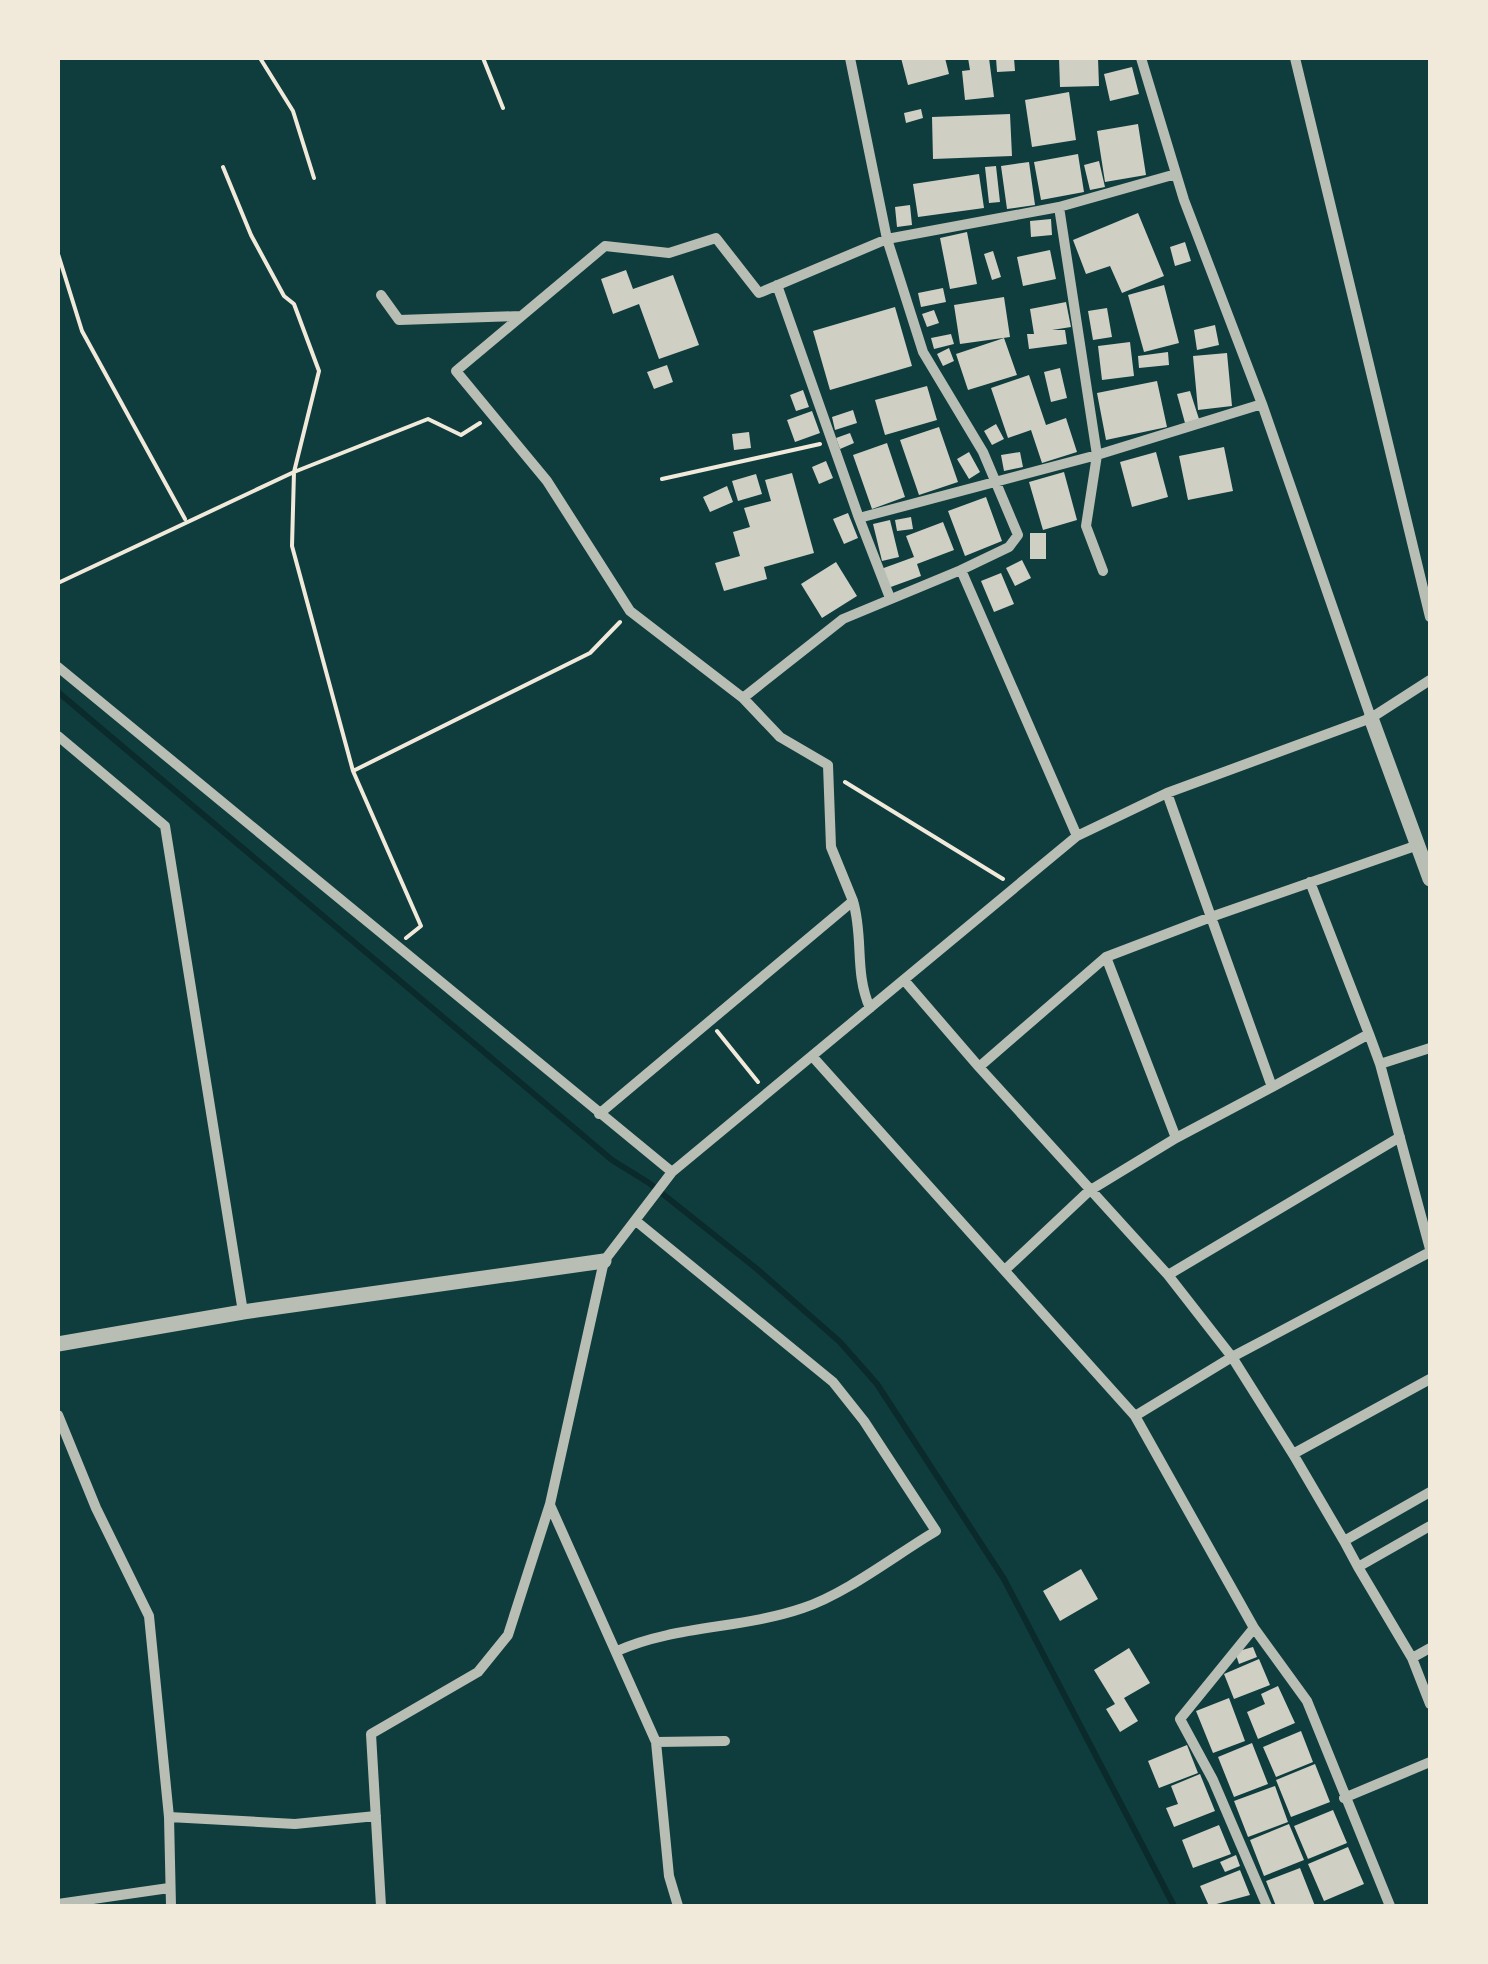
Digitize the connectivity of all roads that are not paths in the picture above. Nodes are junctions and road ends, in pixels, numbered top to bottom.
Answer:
1 (850, 58) edge
2 (1142, 58) edge
3 (1294, 58) edge
4 (1176, 174) junction
5 (1059, 207) junction
6 (887, 239) junction
7 (777, 285) junction
8 (380, 295) dead end
9 (522, 316) junction
10 (1262, 404) junction
11 (1097, 455) junction
12 (996, 481) junction
13 (858, 518) junction
14 (961, 570) junction
15 (1103, 571) dead end
16 (890, 598) junction
17 (1430, 618) edge
18 (58, 667) edge
19 (1430, 680) edge
20 (743, 698) junction
21 (1370, 718) junction
22 (58, 736) edge
23 (1167, 793) junction
24 (1077, 836) junction
25 (1418, 845) junction
26 (1430, 878) edge
27 (1310, 882) junction
28 (853, 902) junction
29 (1211, 916) junction
30 (1106, 957) junction
31 (904, 980) junction
32 (870, 1008) junction
33 (1369, 1034) junction
34 (1430, 1048) edge
35 (812, 1056) junction
36 (1380, 1064) junction
37 (979, 1067) junction
38 (1272, 1087) junction
39 (599, 1114) junction
40 (1400, 1137) junction
41 (1176, 1138) junction
42 (672, 1172) junction
43 (1089, 1191) junction
44 (636, 1221) junction
45 (1430, 1251) edge
46 (604, 1261) junction
47 (1006, 1269) junction
48 (1168, 1274) junction
49 (243, 1312) junction
50 (58, 1344) edge
51 (1232, 1357) junction
52 (1430, 1379) edge
53 (58, 1415) edge
54 (1134, 1416) junction
55 (1293, 1454) junction
56 (1430, 1492) edge
57 (550, 1504) junction
58 (1430, 1526) edge
59 (1344, 1541) junction
60 (1358, 1568) junction
61 (1254, 1628) junction
62 (1430, 1648) edge
63 (617, 1651) junction
64 (1412, 1658) junction
65 (1430, 1704) edge
66 (725, 1740) dead end
67 (656, 1742) junction
68 (1430, 1762) edge
69 (1344, 1798) junction
70 (376, 1816) junction
71 (169, 1817) junction
72 (169, 1888) junction
73 (58, 1904) edge
74 (171, 1906) edge
75 (380, 1906) edge
76 (678, 1906) edge
77 (1268, 1906) edge
78 (1390, 1906) edge

1 - 6 street
2 - 4 street
3 - 17 street
4 - 5 street
4 - 10 street
5 - 6 street
5 - 11 street
6 - 7 street
6 - 12 street
7 - 9 street
7 - 13 street
8 - 9 street
9 - 20 street
10 - 11 street
10 - 21 street
11 - 12 street
11 - 15 street
12 - 13 street
12 - 14 street
13 - 16 street
14 - 16 street
14 - 24 street
16 - 20 street
18 - 39 street
19 - 21 street
20 - 28 street
21 - 23 street
21 - 25 street
22 - 49 street
23 - 24 street
23 - 29 street
24 - 31 street
25 - 26 street
25 - 27 street
27 - 29 street
27 - 33 street
28 - 32 street
28 - 39 street
29 - 30 street
29 - 38 street
30 - 37 street
30 - 41 street
31 - 32 street
31 - 37 street
32 - 35 street
33 - 36 street
33 - 38 street
34 - 36 street
35 - 42 street
35 - 47 street
36 - 40 street
37 - 43 street
38 - 41 street
39 - 42 street
40 - 45 street
40 - 48 street
41 - 43 street
42 - 44 street
43 - 47 street
43 - 48 street
44 - 46 street
44 - 63 street
45 - 51 street
46 - 49 street
46 - 57 street
47 - 54 street
48 - 51 street
49 - 50 street
51 - 54 street
51 - 55 street
52 - 55 street
53 - 71 street
54 - 61 street
55 - 59 street
56 - 59 street
57 - 63 street
57 - 70 street
58 - 60 street
59 - 60 street
60 - 64 street
61 - 69 street
61 - 77 street
62 - 64 street
63 - 67 street
64 - 65 street
66 - 67 street
67 - 76 street
68 - 69 street
69 - 78 street
70 - 71 street
70 - 75 street
71 - 72 street
72 - 73 street
72 - 74 street

